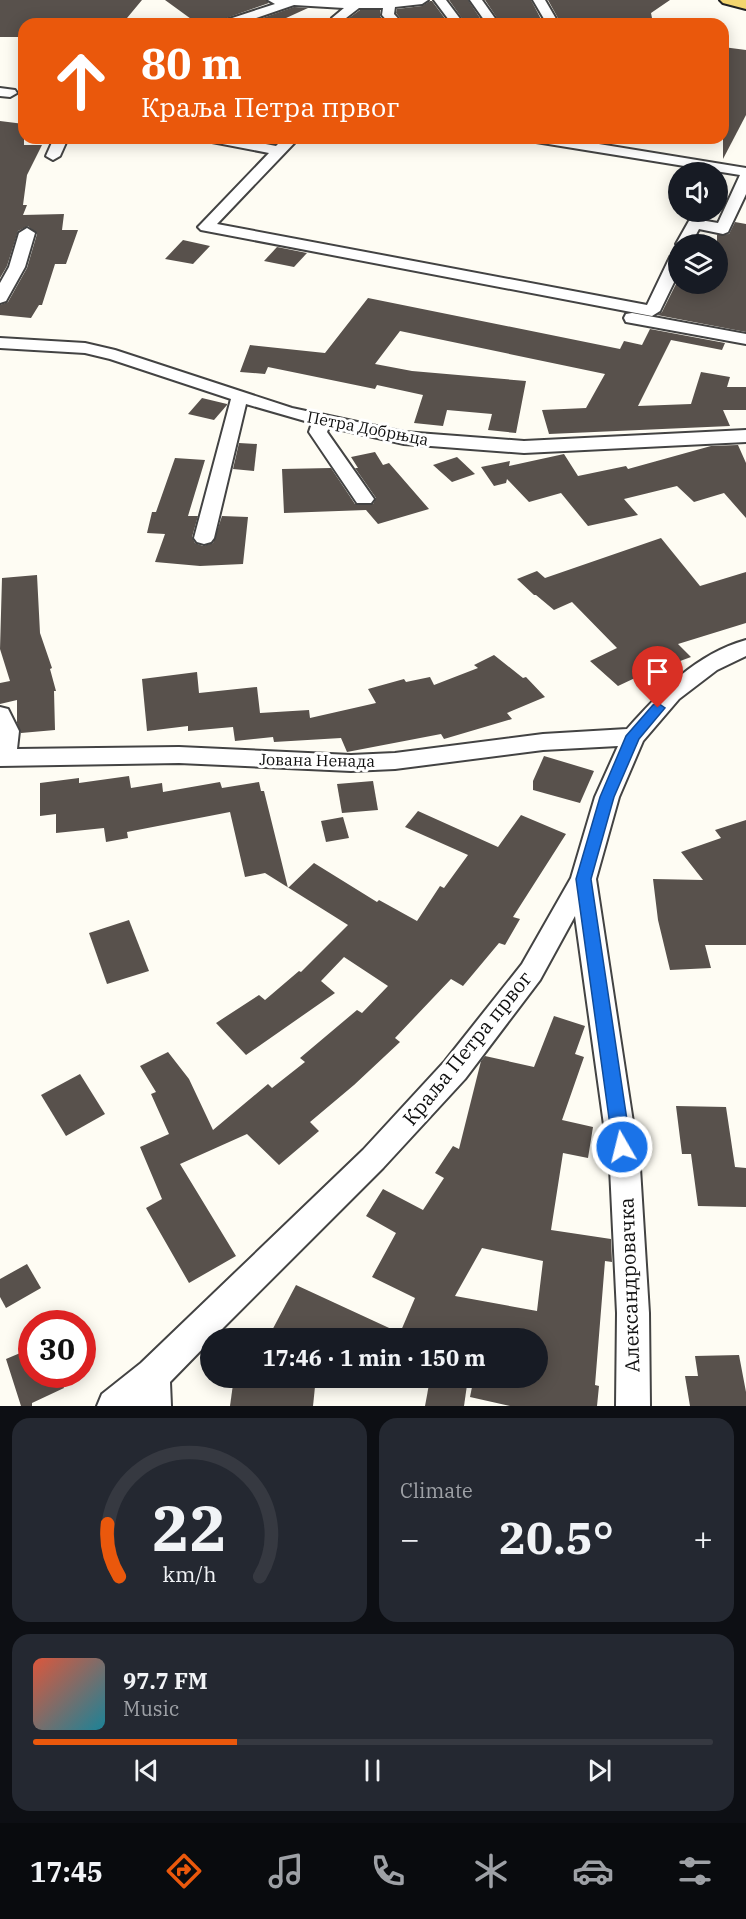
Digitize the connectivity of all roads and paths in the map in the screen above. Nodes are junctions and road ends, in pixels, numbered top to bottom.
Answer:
1 (274, 0) edge
2 (422, 0) edge
3 (440, 0) edge
4 (476, 0) edge
5 (539, 0) edge
6 (728, 0) edge
7 (292, 2) junction
8 (746, 4) edge
9 (355, 6) junction
10 (389, 6) junction
11 (244, 18) edge
12 (338, 18) edge
13 (391, 18) edge
14 (454, 18) edge
15 (489, 18) edge
16 (550, 18) edge
17 (58, 144) edge
18 (243, 144) edge
19 (286, 144) edge
20 (573, 144) edge
21 (279, 151) junction
22 (53, 156) dead end
23 (746, 172) edge
24 (746, 177) edge
25 (729, 217) junction
26 (746, 220) edge
27 (27, 233) dead end
28 (689, 234) edge
29 (668, 278) edge
30 (0, 298) edge
31 (603, 302) junction
32 (746, 339) edge
33 (0, 343) edge
34 (242, 396) junction
35 (322, 421) junction
36 (746, 436) edge
37 (364, 499) dead end
38 (204, 538) dead end
39 (746, 647) edge
40 (0, 715) edge
41 (633, 736) junction
42 (2, 758) edge
43 (584, 879) junction
44 (154, 1390) edge
45 (114, 1406) edge
46 (633, 1406) edge

1 - 7 street
2 - 10 street
3 - 14 street
4 - 15 street
5 - 16 street
6 - 8 main road
7 - 9 street
7 - 11 street
9 - 10 street
9 - 12 street
10 - 13 street
17 - 22 street
18 - 21 street
19 - 21 street
20 - 23 street
21 - 31 street
24 - 25 street
25 - 26 street
25 - 28 street
27 - 30 street
29 - 31 street
31 - 32 street
33 - 34 street, Петра Добрњца
34 - 35 street, Петра Добрњца
34 - 38 street
35 - 36 street, Петра Добрњца
35 - 37 street
39 - 41 street, Краља Петра првог
40 - 42 street
41 - 42 street, Јована Ненада
41 - 43 street, Краља Петра првог
43 - 44 street, Краља Петра првог
43 - 46 street, Александровачка
44 - 45 street, Краља Петра првог

